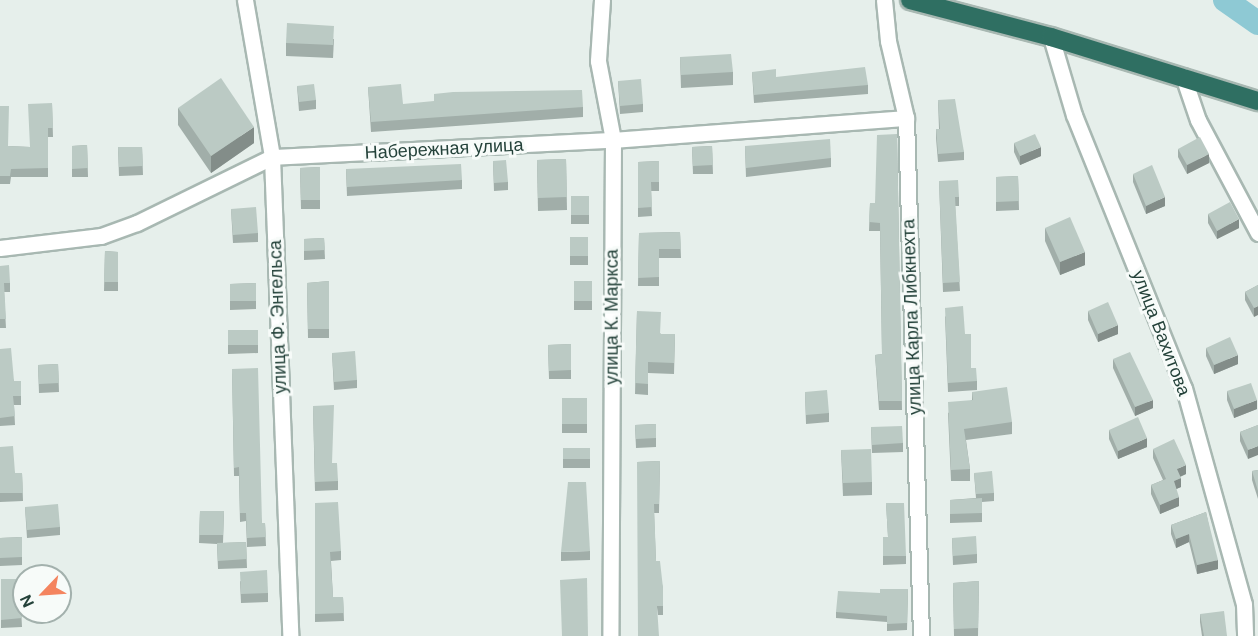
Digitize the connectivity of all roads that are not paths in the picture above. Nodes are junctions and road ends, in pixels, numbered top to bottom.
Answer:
1 (245, 0) edge
2 (602, 0) edge
3 (884, 0) edge
4 (910, 0) edge
5 (1051, 37) junction
6 (1183, 76) junction
7 (1258, 101) edge
8 (906, 118) junction
9 (613, 140) junction
10 (272, 158) junction
11 (1258, 233) edge
12 (0, 248) edge
13 (290, 636) edge
14 (610, 636) edge
15 (921, 636) edge
16 (1245, 636) edge

1 - 10 street, улица Ф. Энгельса
2 - 9 street, улица К. Маркса
3 - 8 street, улица Карла Либкнехта
4 - 5 highway
5 - 6 highway
5 - 16 street, улица Вахитова
6 - 7 highway
6 - 11 street
8 - 9 street, Набережная улица
8 - 15 street, улица Карла Либкнехта
9 - 10 street, Набережная улица
9 - 14 street, улица К. Маркса
10 - 12 street, Набережная улица
10 - 13 street, улица Ф. Энгельса

